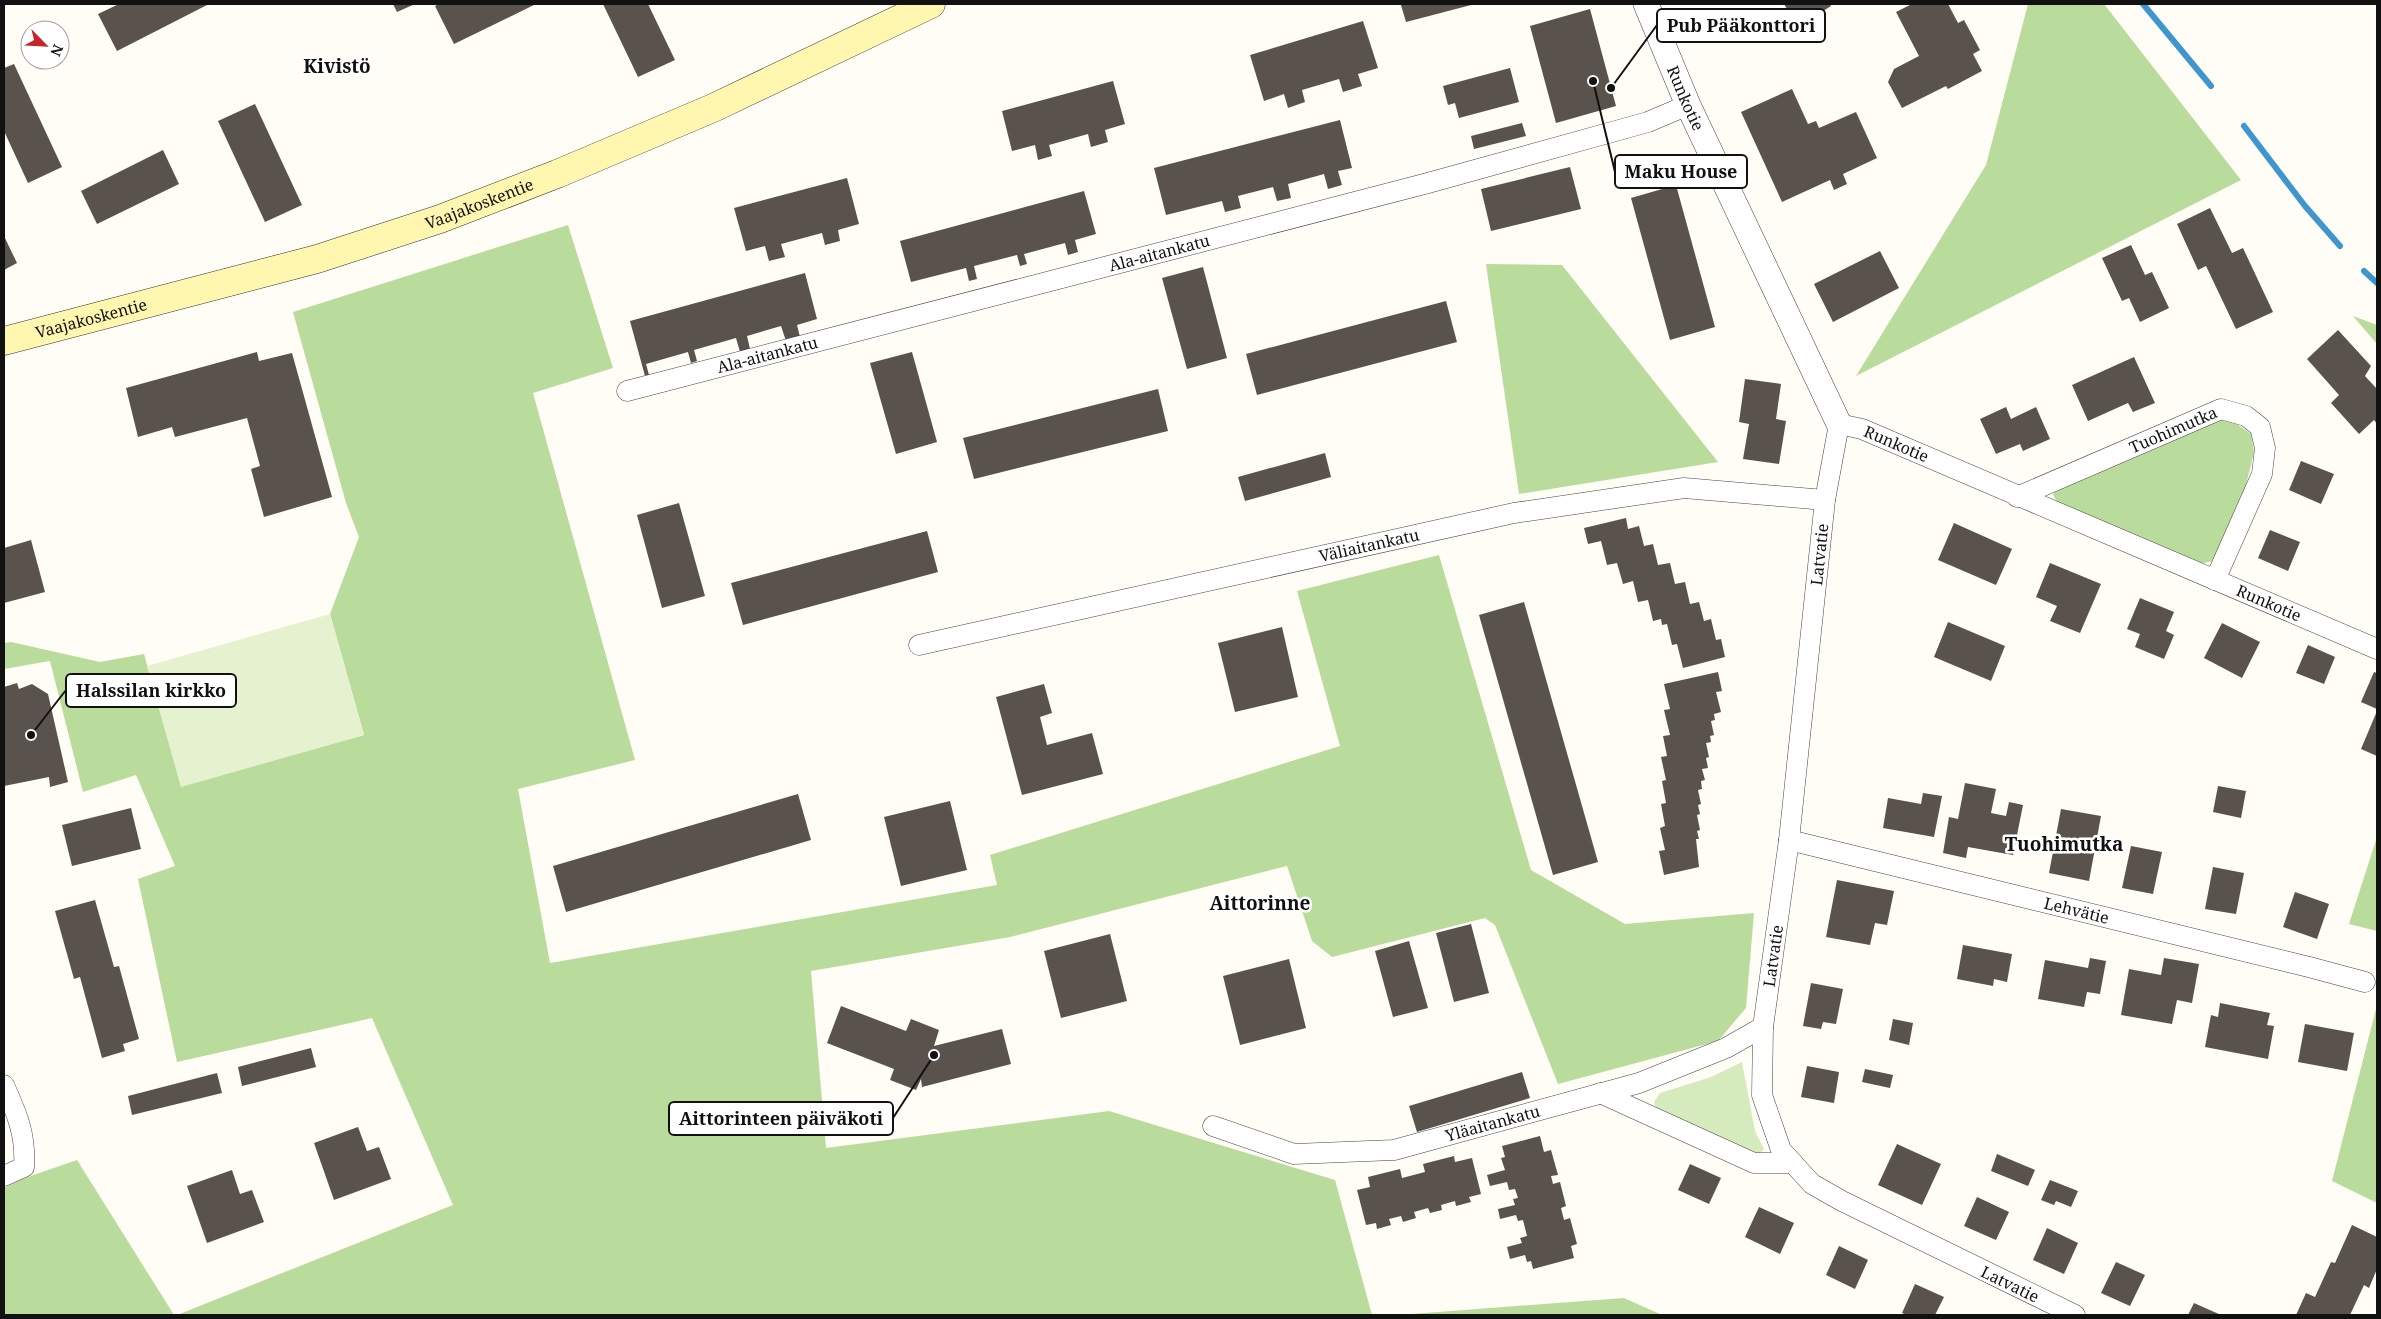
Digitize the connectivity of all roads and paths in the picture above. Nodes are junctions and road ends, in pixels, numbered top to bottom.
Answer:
1 (931, 4) edge
2 (1646, 4) edge
3 (1688, 105) junction
4 (4, 341) edge
5 (627, 391) dead end
6 (1839, 424) junction
7 (2017, 497) junction
8 (1825, 500) junction
9 (2215, 580) junction
10 (919, 645) dead end
11 (2377, 649) edge
12 (1789, 840) junction
13 (2365, 982) dead end
14 (1763, 1028) junction
15 (4, 1085) edge
16 (1600, 1093) junction
17 (1213, 1126) dead end
18 (1793, 1163) junction
19 (4, 1176) edge
20 (2075, 1315) edge

1 - 4 main road, Vaajakoskentie
2 - 3 street, Runkotie
3 - 5 street, Ala-aitankatu
3 - 6 street, Runkotie
6 - 7 street, Runkotie
6 - 8 street, Latvatie
7 - 9 street, Runkotie
7 - 9 street, Tuohimutka
8 - 10 street, Väliaitankatu
8 - 12 street, Latvatie
9 - 11 street, Runkotie
12 - 13 street, Lehvätie
12 - 14 street, Latvatie
14 - 16 street, Yläaitankatu
14 - 18 street, Latvatie
15 - 19 street
16 - 17 street, Yläaitankatu
16 - 18 street
18 - 20 street, Latvatie

